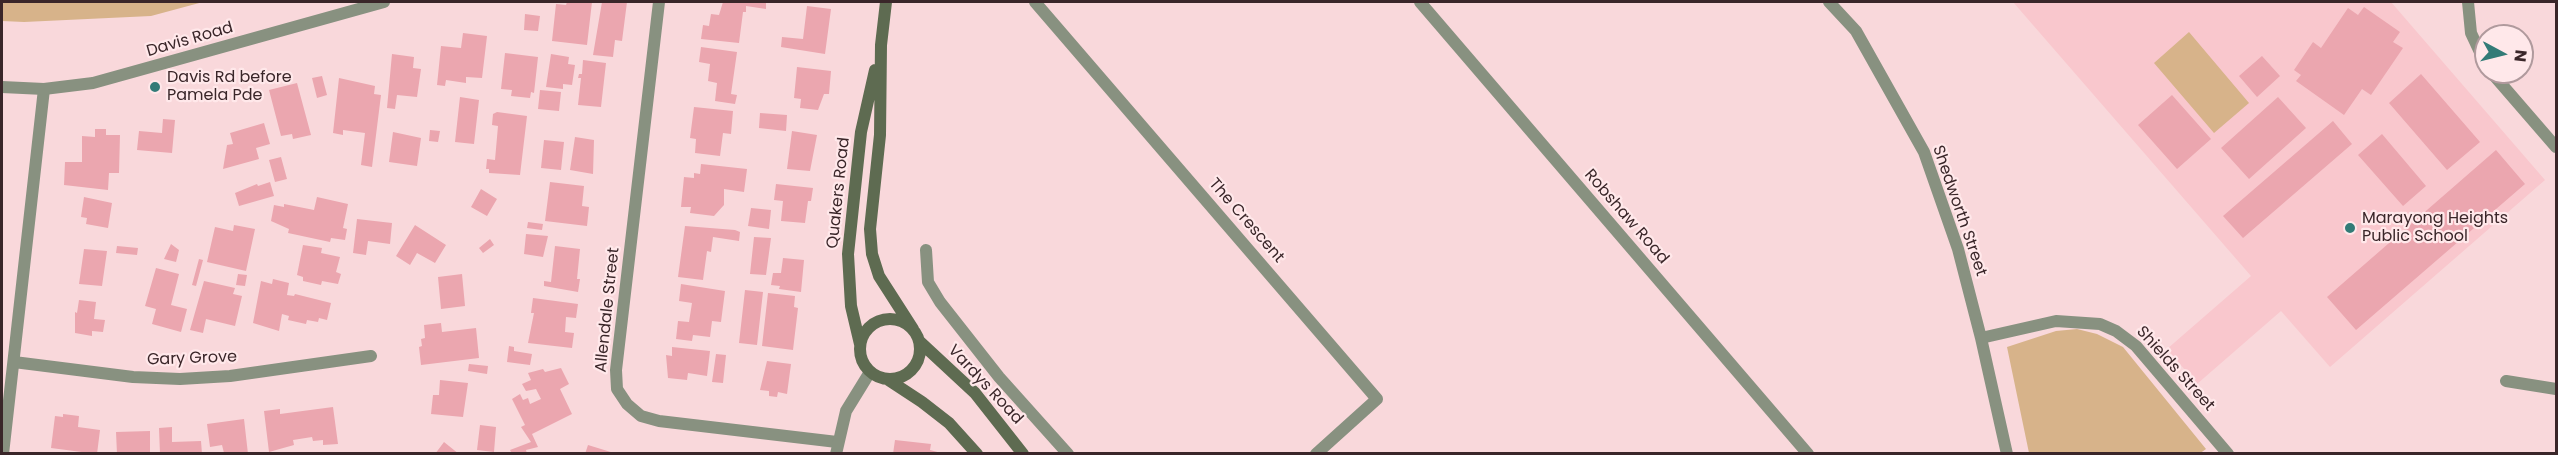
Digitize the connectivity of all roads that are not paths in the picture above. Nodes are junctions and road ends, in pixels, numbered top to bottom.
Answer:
1 (384, 2) edge
2 (659, 2) edge
3 (886, 2) edge
4 (1035, 2) edge
5 (1420, 2) edge
6 (1829, 2) edge
7 (2468, 2) edge
8 (2474, 39) edge
9 (881, 45) junction
10 (2501, 84) edge
11 (2, 87) edge
12 (44, 89) junction
13 (2556, 147) edge
14 (926, 250) dead end
15 (913, 329) junction
16 (1981, 338) junction
17 (919, 341) junction
18 (860, 345) junction
19 (371, 356) dead end
20 (14, 362) junction
21 (870, 372) junction
22 (887, 379) junction
23 (2506, 381) dead end
24 (2556, 389) edge
25 (837, 448) edge
26 (3, 453) edge
27 (977, 453) edge
28 (1023, 453) edge
29 (1068, 453) edge
30 (1316, 453) edge
31 (1808, 453) edge
32 (2007, 453) edge
33 (2228, 453) edge

1 - 12 street, Davis Road
2 - 25 street, Allendale Street
3 - 9 main road, Quakers Road
4 - 30 street, The Crescent
5 - 31 street, Robshaw Road
6 - 16 street, Shedworth Street
7 - 8 street
9 - 15 main road, Quakers Road
9 - 18 main road, Quakers Road
10 - 13 street
11 - 12 street, Davis Road
12 - 20 street
14 - 29 street
15 - 17 main road
15 - 18 main road
16 - 32 street, Shedworth Street
16 - 33 street, Shields Street
17 - 22 main road
17 - 28 main road, Vardys Road
18 - 21 main road
19 - 20 street, Gary Grove
20 - 26 street
21 - 22 main road
21 - 25 street
22 - 27 main road
23 - 24 street

